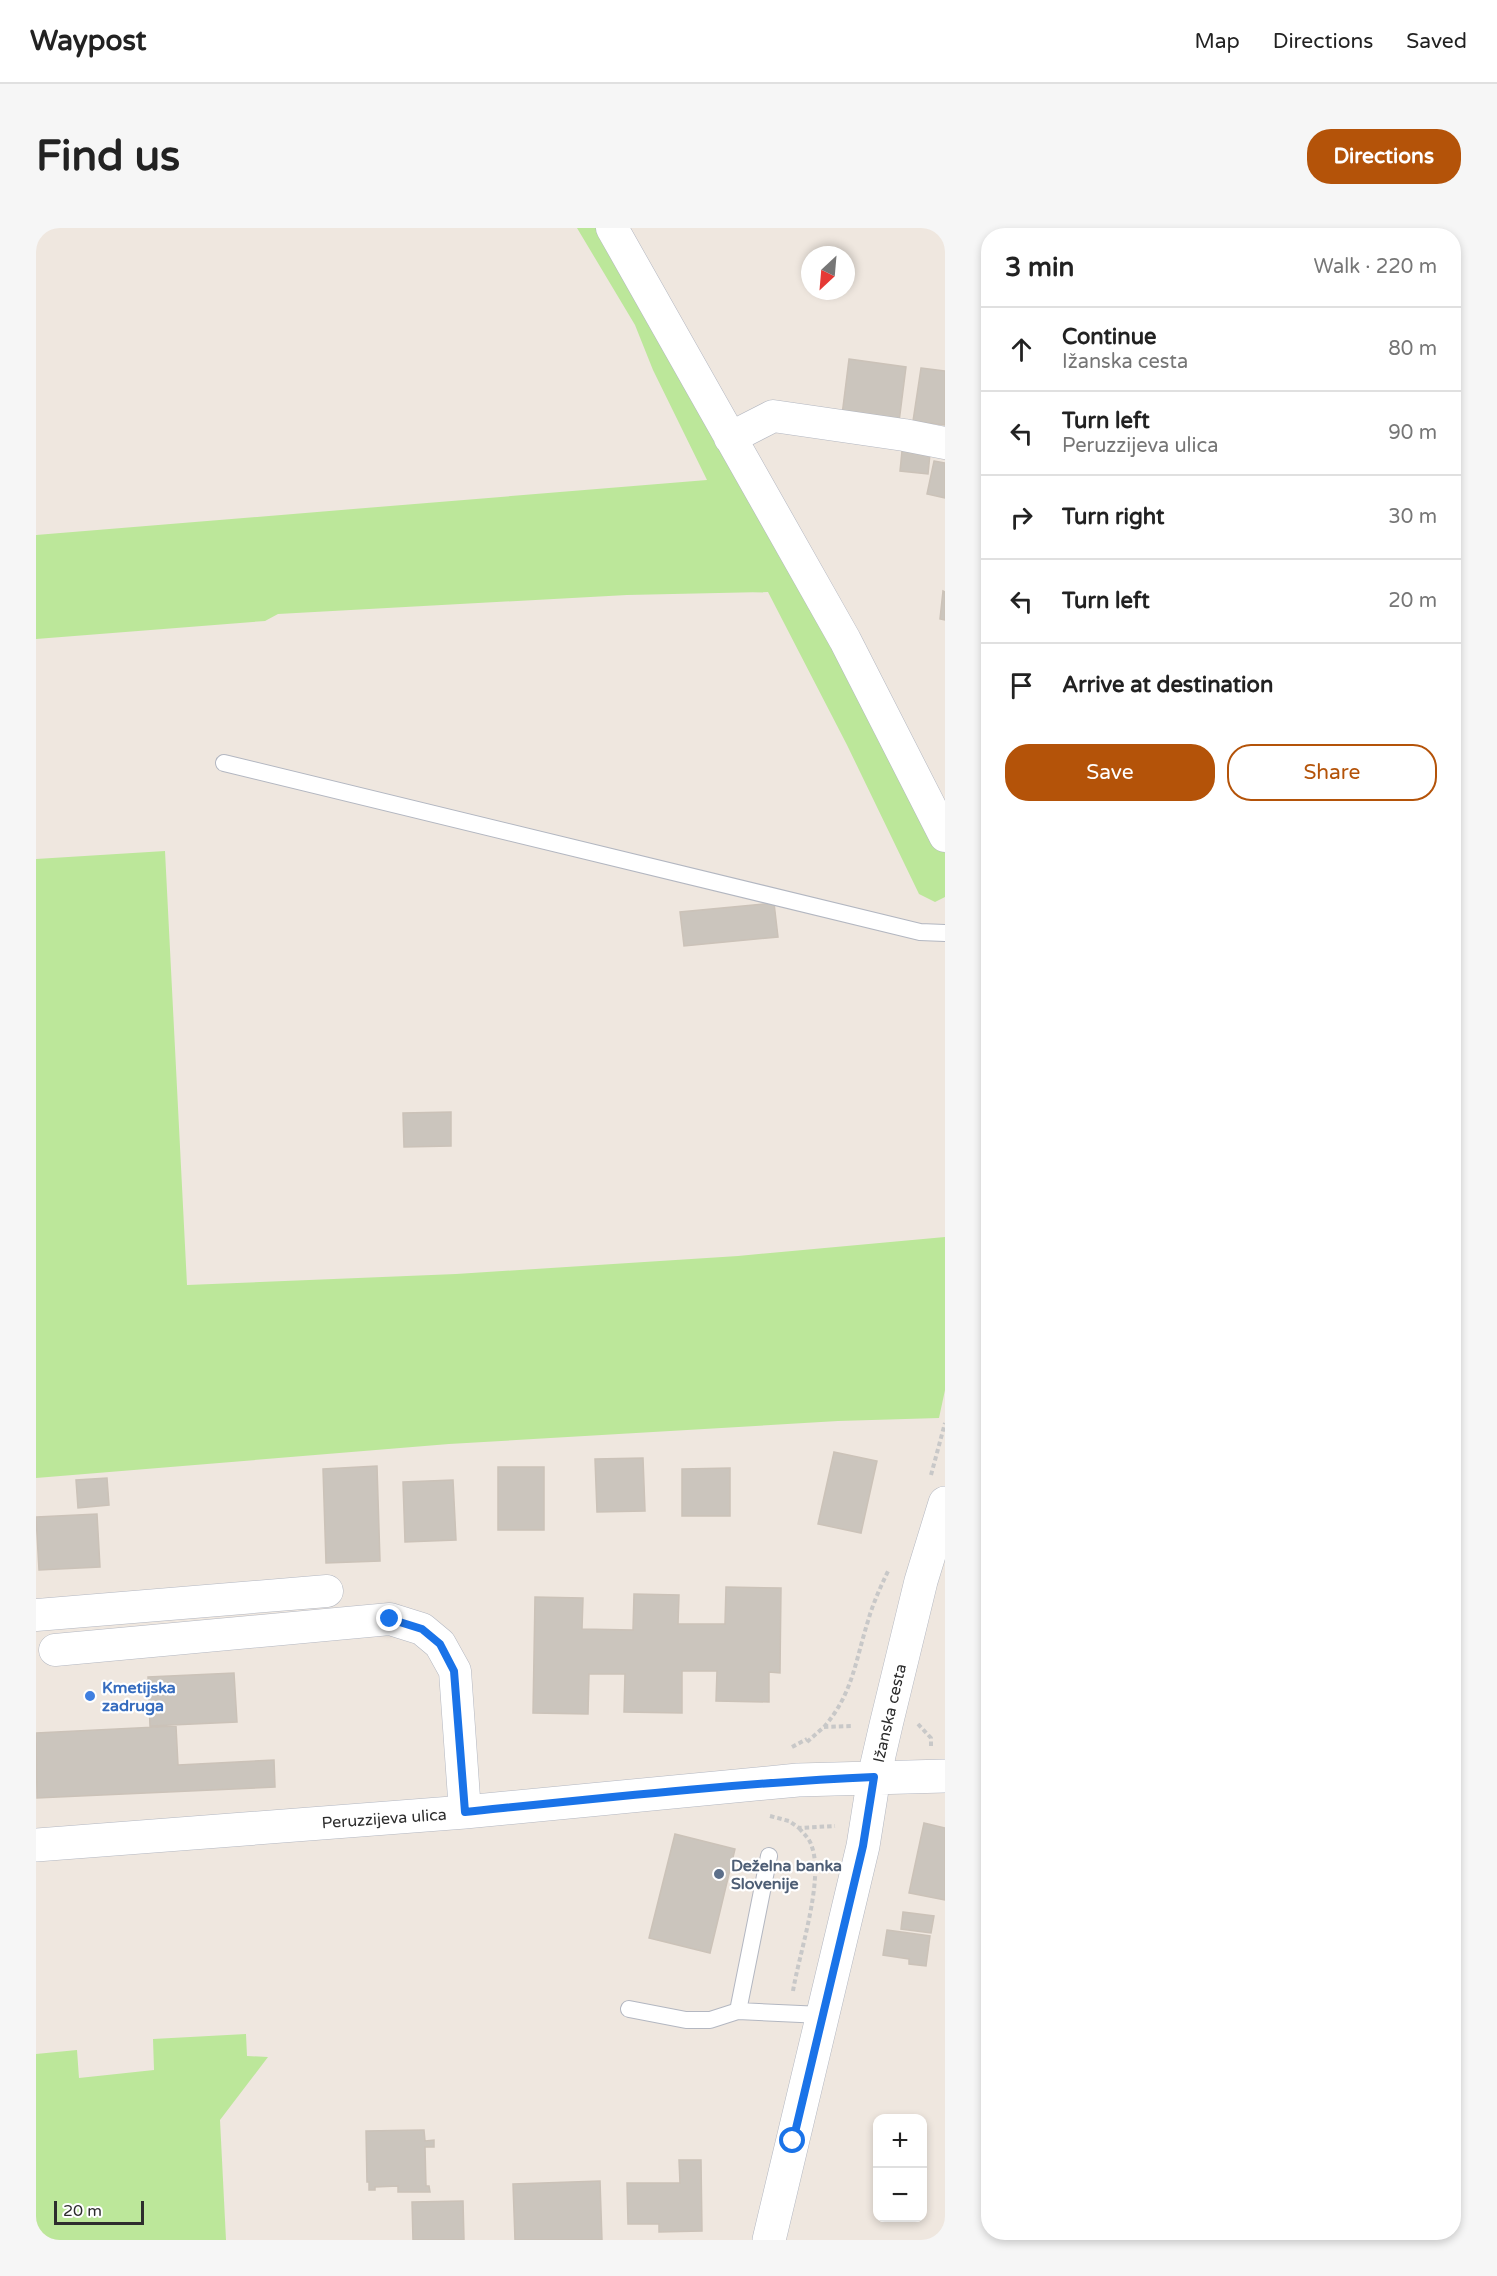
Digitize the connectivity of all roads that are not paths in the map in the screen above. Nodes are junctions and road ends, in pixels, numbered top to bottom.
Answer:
1 (612, 228) edge
2 (730, 438) junction
3 (945, 443) edge
4 (224, 763) dead end
5 (945, 836) edge
6 (945, 933) edge
7 (945, 1503) edge
8 (327, 1591) dead end
9 (36, 1615) edge
10 (54, 1650) dead end
11 (938, 1762) edge
12 (874, 1777) junction
13 (465, 1812) junction
14 (36, 1845) edge
15 (769, 1856) dead end
16 (629, 2009) dead end
17 (738, 2011) junction
18 (822, 2015) junction
19 (769, 2240) edge

1 - 2 street
2 - 3 street
2 - 5 street
4 - 6 lane
7 - 12 street, Ižanska cesta
8 - 9 street
10 - 13 street
11 - 12 street, Peruzzijeva ulica
12 - 13 street, Peruzzijeva ulica
12 - 18 street, Ižanska cesta
13 - 14 street, Peruzzijeva ulica
15 - 17 lane
16 - 17 lane
17 - 18 lane
18 - 19 street, Ižanska cesta

